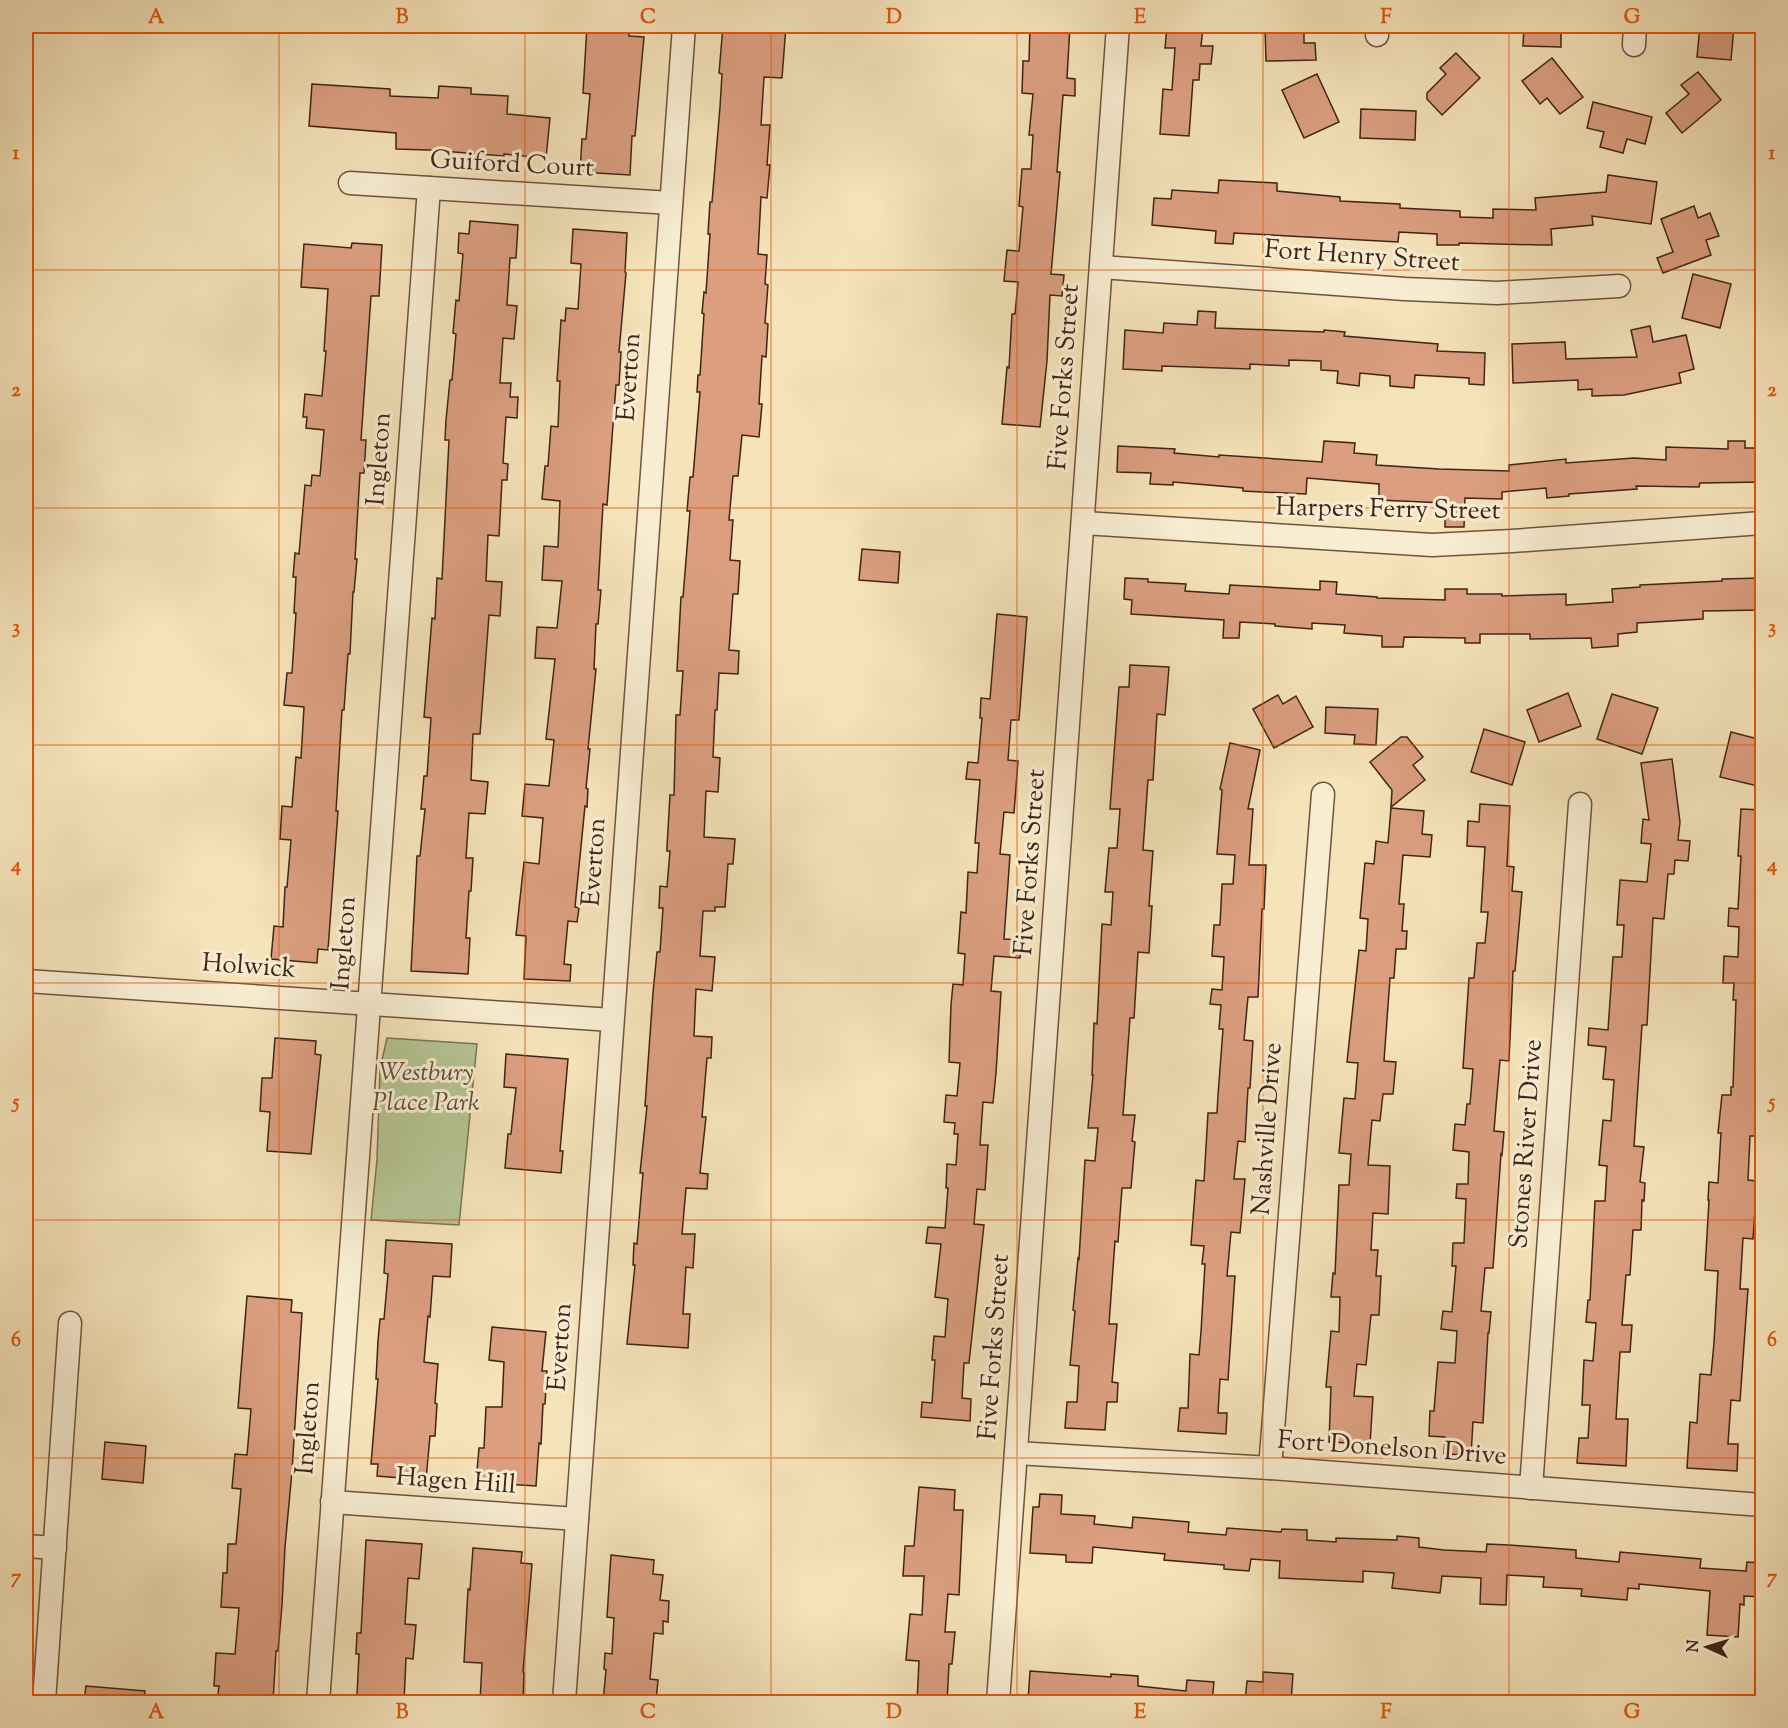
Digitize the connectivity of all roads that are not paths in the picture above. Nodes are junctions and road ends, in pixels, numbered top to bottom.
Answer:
1 (684, 26) edge
2 (1118, 26) edge
3 (350, 183) dead end
4 (429, 188) junction
5 (671, 203) junction
6 (1101, 267) junction
7 (1619, 286) dead end
8 (1762, 523) edge
9 (1084, 524) junction
10 (1323, 794) dead end
11 (1580, 804) dead end
12 (26, 981) edge
13 (369, 1004) junction
14 (612, 1020) junction
15 (70, 1323) dead end
16 (1016, 1453) junction
17 (1270, 1468) junction
18 (1531, 1488) junction
19 (332, 1502) junction
20 (1762, 1505) edge
21 (577, 1519) junction
22 (26, 1546) edge
23 (55, 1548) junction
24 (44, 1702) edge
25 (318, 1702) edge
26 (564, 1702) edge
27 (998, 1702) edge

1 - 5 street, Everton
2 - 6 street, Five Forks Street
3 - 4 street, Guiford Court
4 - 5 street, Guiford Court
4 - 13 street, Ingleton
5 - 14 street, Everton
6 - 7 street, Fort Henry Street
6 - 9 street, Five Forks Street
8 - 9 street, Harpers Ferry Street
9 - 16 street, Five Forks Street
10 - 17 street, Nashville Drive
11 - 18 street, Stones River Drive
12 - 13 street, Holwick
13 - 14 street, Holwick
13 - 19 street, Ingleton
14 - 21 street, Everton
15 - 23 street
16 - 17 street, Fort Donelson Drive
16 - 27 street, Five Forks Street
17 - 18 street, Fort Donelson Drive
18 - 20 street, Fort Donelson Drive
19 - 21 street, Hagen Hill
19 - 25 street, Ingleton
21 - 26 street, Everton
22 - 23 street
23 - 24 street

